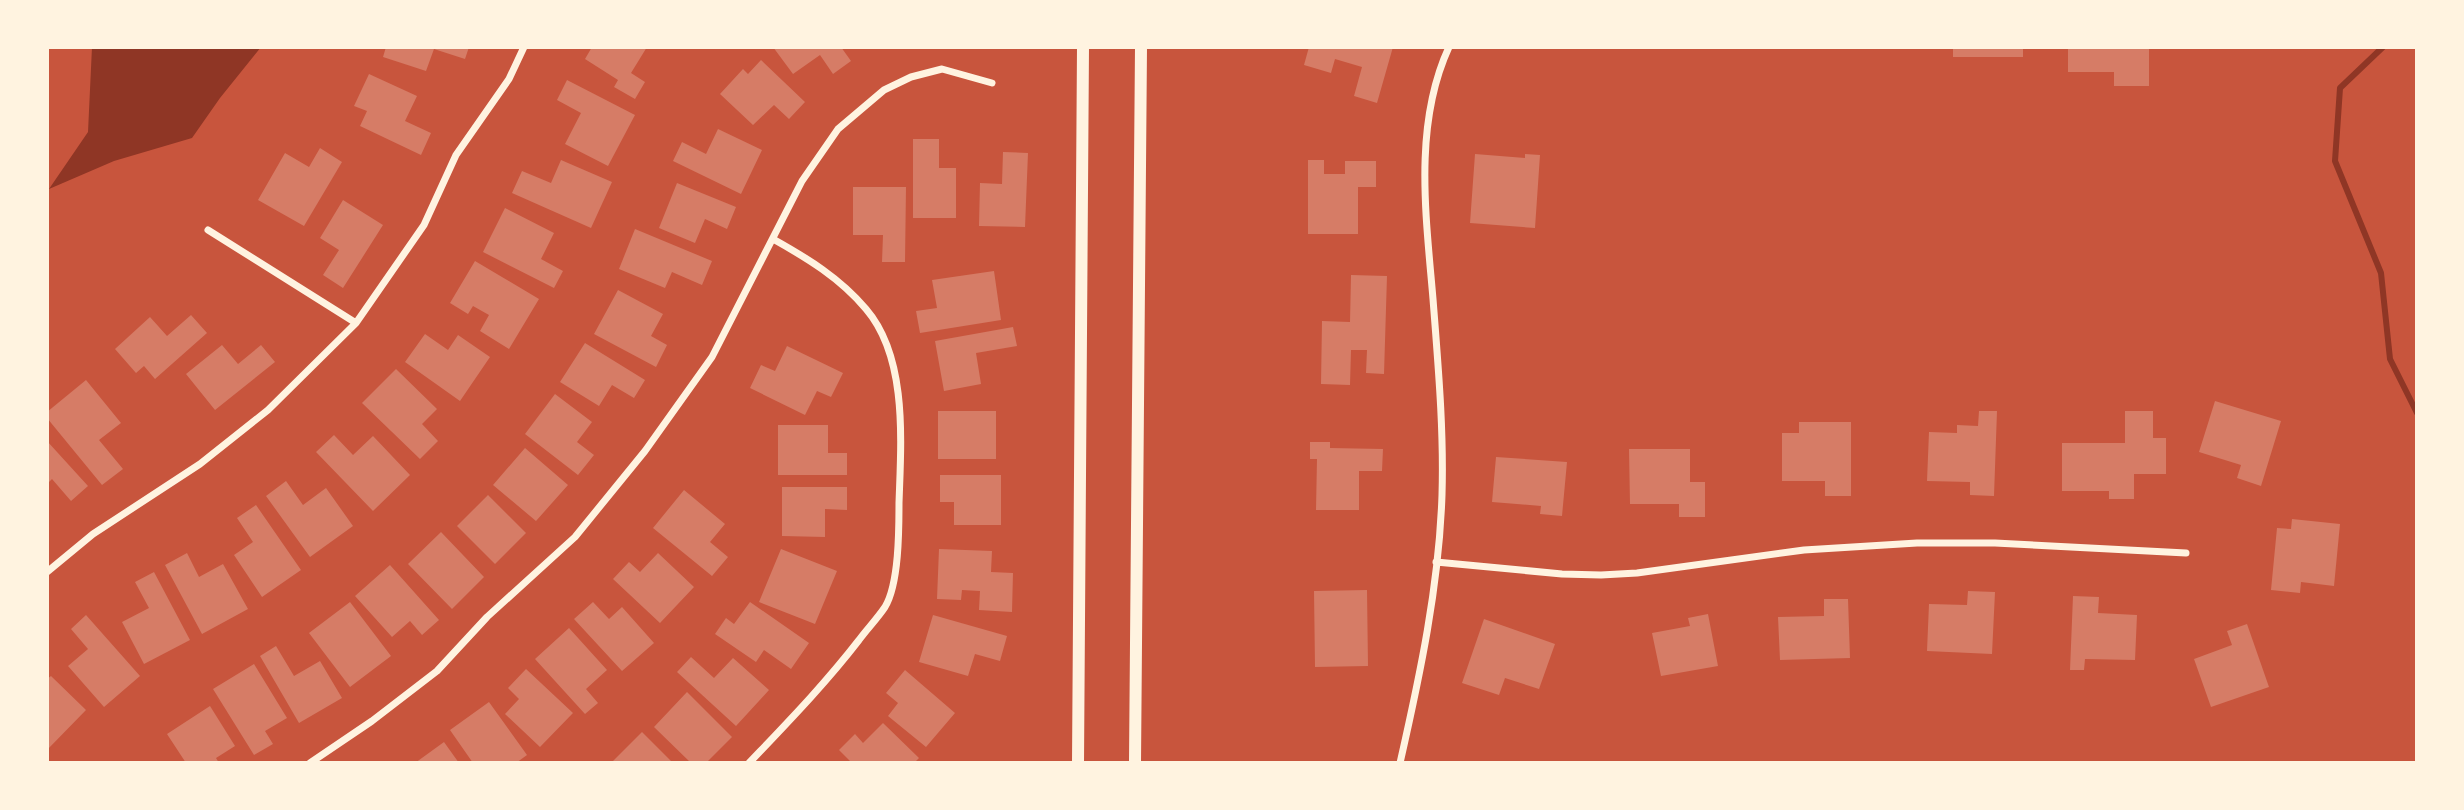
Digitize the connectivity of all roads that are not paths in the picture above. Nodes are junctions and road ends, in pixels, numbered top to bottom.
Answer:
1 (524, 47) edge
2 (1083, 47) edge
3 (1141, 47) edge
4 (1449, 47) edge
5 (992, 83) dead end
6 (208, 230) dead end
7 (773, 239) junction
8 (356, 323) junction
9 (2186, 553) dead end
10 (1436, 562) junction
11 (47, 572) edge
12 (310, 763) edge
13 (750, 763) edge
14 (1078, 763) edge
15 (1135, 763) edge
16 (1400, 763) edge

1 - 8 street
2 - 14 main road
3 - 15 main road
4 - 10 street
5 - 7 street
6 - 8 street
7 - 12 street
7 - 13 street
8 - 11 street
9 - 10 street
10 - 16 street

